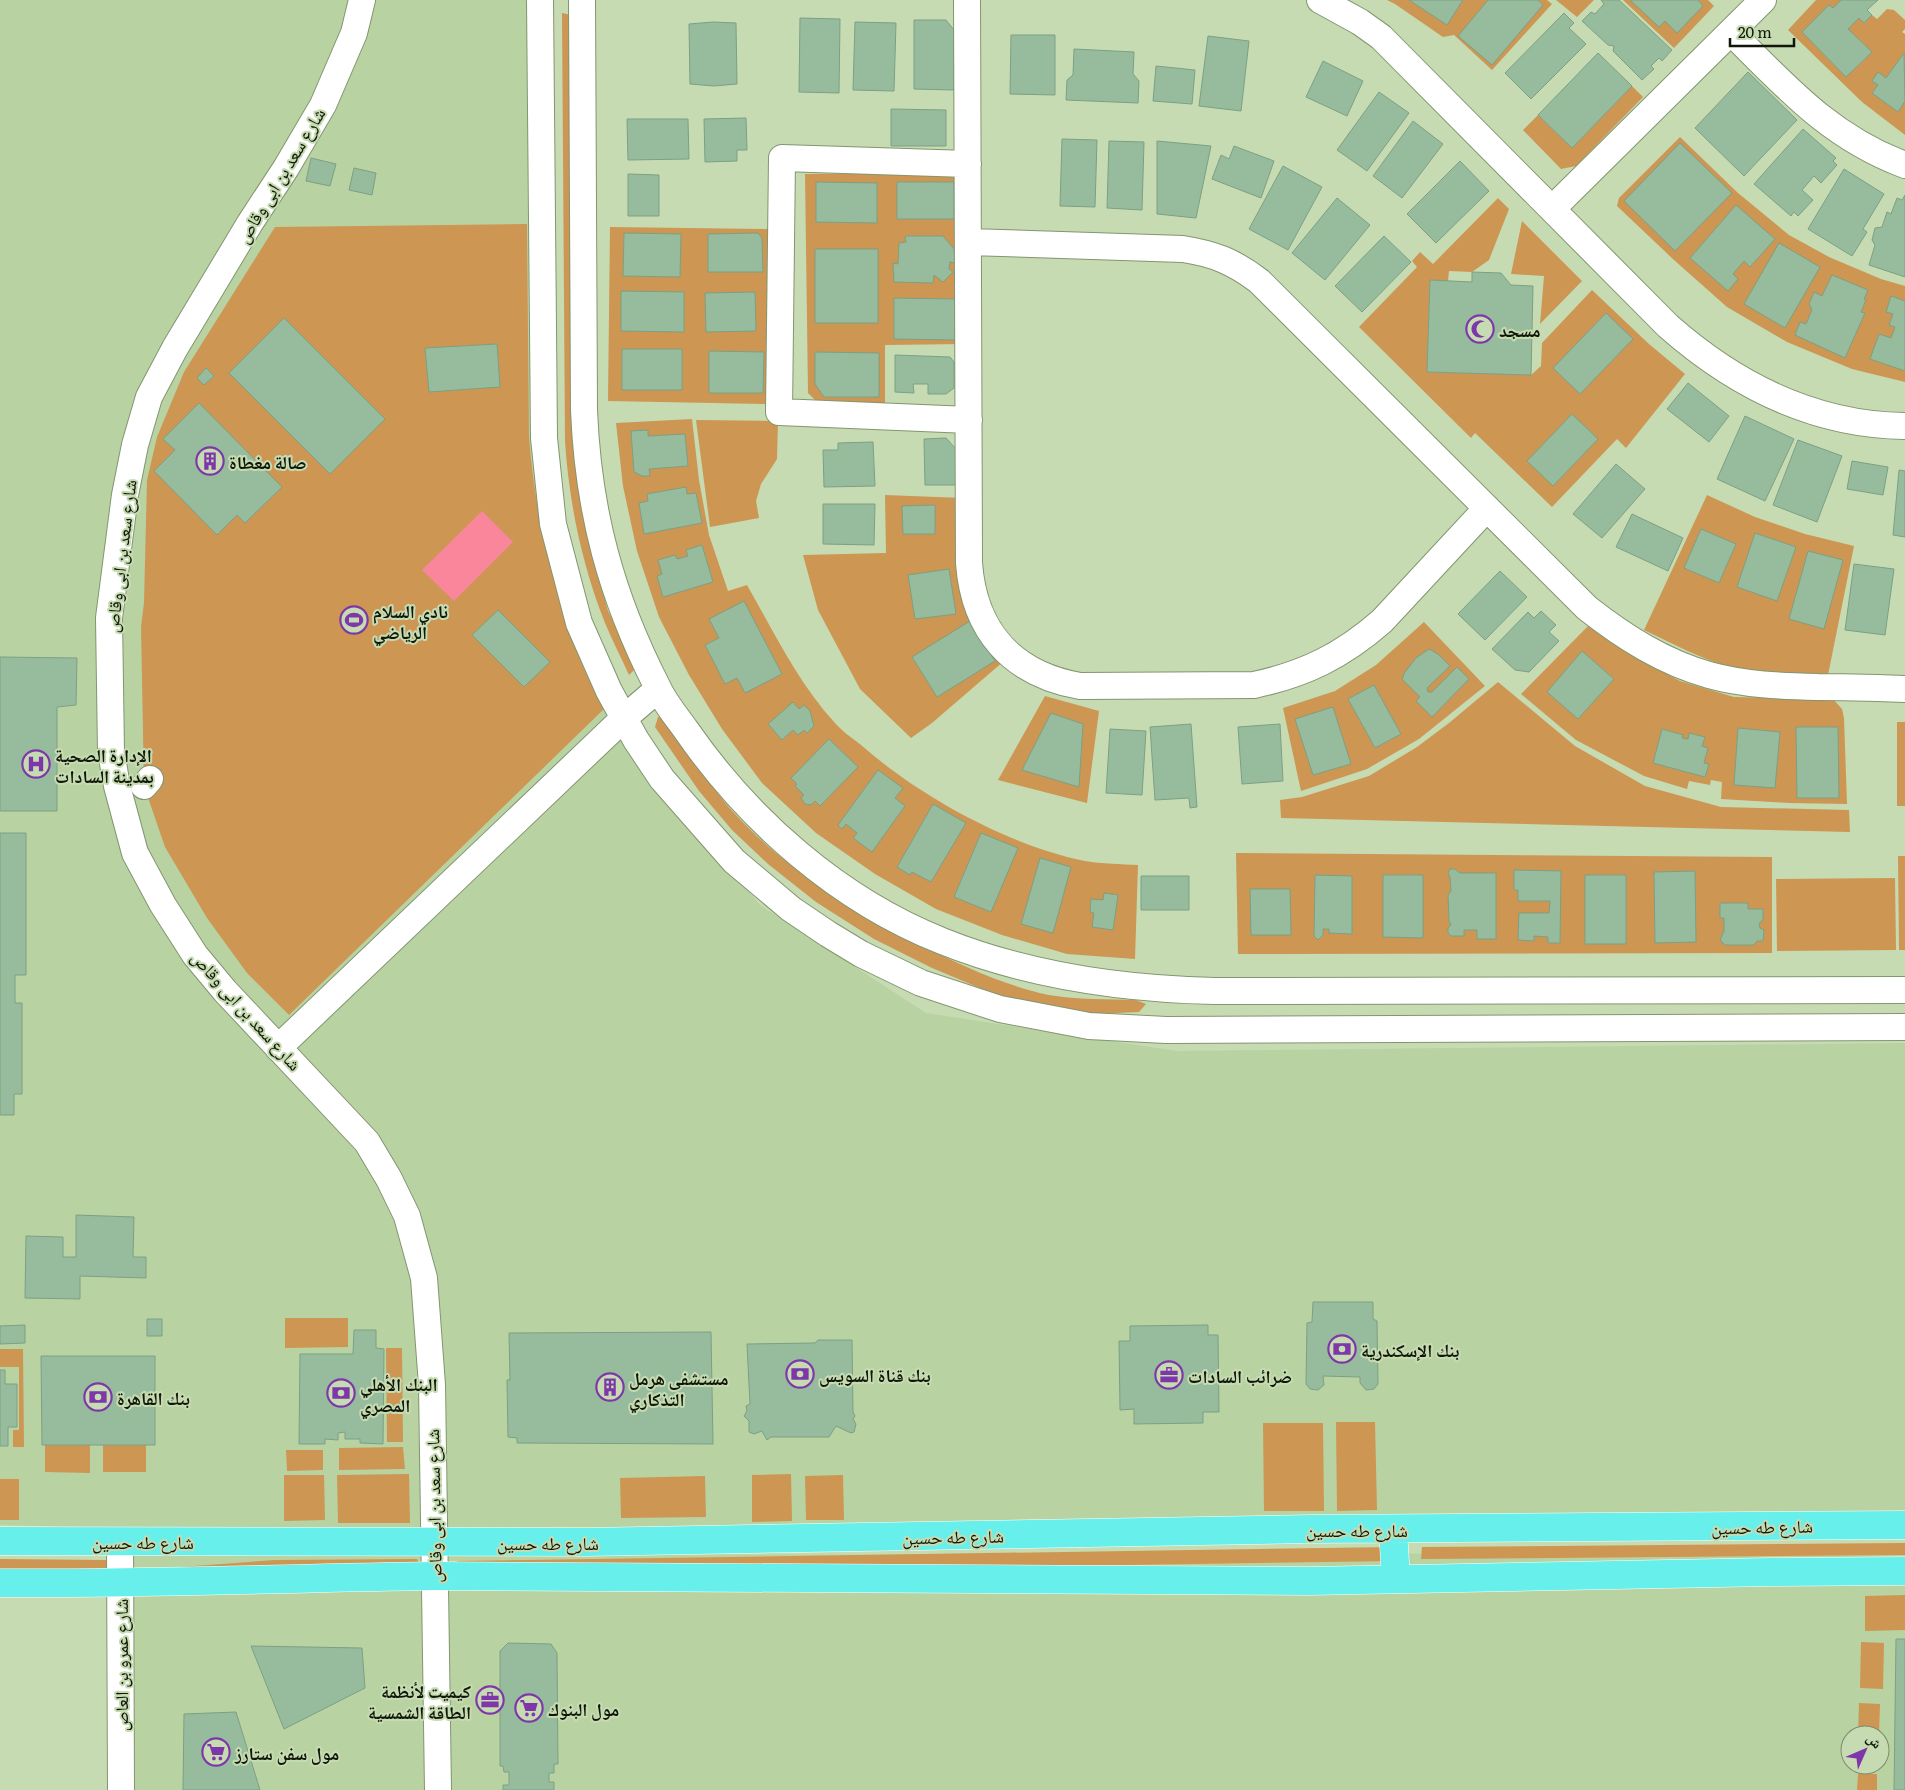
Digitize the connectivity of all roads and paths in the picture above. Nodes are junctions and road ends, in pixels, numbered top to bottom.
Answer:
1 (362, 0) edge
2 (540, 0) edge
3 (582, 0) edge
4 (967, 0) edge
5 (1320, 0) edge
6 (1763, 0) edge
7 (1731, 32) junction
8 (968, 164) junction
9 (1905, 165) edge
10 (1552, 209) junction
11 (969, 242) junction
12 (968, 420) junction
13 (1905, 426) edge
14 (1487, 508) junction
15 (1905, 688) edge
16 (658, 689) junction
17 (623, 720) junction
18 (1164, 990) junction
19 (1905, 990) edge
20 (1905, 1027) edge
21 (1166, 1030) junction
22 (278, 1048) junction
23 (1905, 1525) edge
24 (1393, 1530) junction
25 (0, 1541) edge
26 (120, 1541) junction
27 (434, 1541) junction
28 (1905, 1571) edge
29 (434, 1576) junction
30 (1396, 1579) junction
31 (0, 1583) edge
32 (119, 1583) junction
33 (121, 1790) edge
34 (438, 1790) edge

1 - 22 street, شارع سعد بن ابى وقاص
2 - 17 street
3 - 16 street
4 - 8 street
5 - 10 street
6 - 7 street
7 - 9 street
7 - 10 street
8 - 11 street
8 - 12 street
10 - 13 street
11 - 12 street
11 - 14 street
12 - 14 street
14 - 15 street
16 - 17 street
16 - 18 street
17 - 21 street
17 - 22 street
18 - 19 street
18 - 21 street
20 - 21 street
22 - 27 street, شارع سعد بن ابى وقاص
23 - 24 main road, شارع طه حسين
24 - 27 main road, شارع طه حسين
24 - 30 main road
25 - 26 main road, شارع طه حسين
26 - 27 main road, شارع طه حسين
26 - 32 street, شارع عمرو بن العاص
27 - 29 street, شارع سعد بن ابى وقاص
28 - 30 main road, شارع طه حسين
29 - 30 main road, شارع طه حسين
29 - 32 main road, شارع طه حسين
29 - 34 street, شارع سعد بن ابى وقاص
31 - 32 main road, شارع طه حسين
32 - 33 street, شارع عمرو بن العاص

